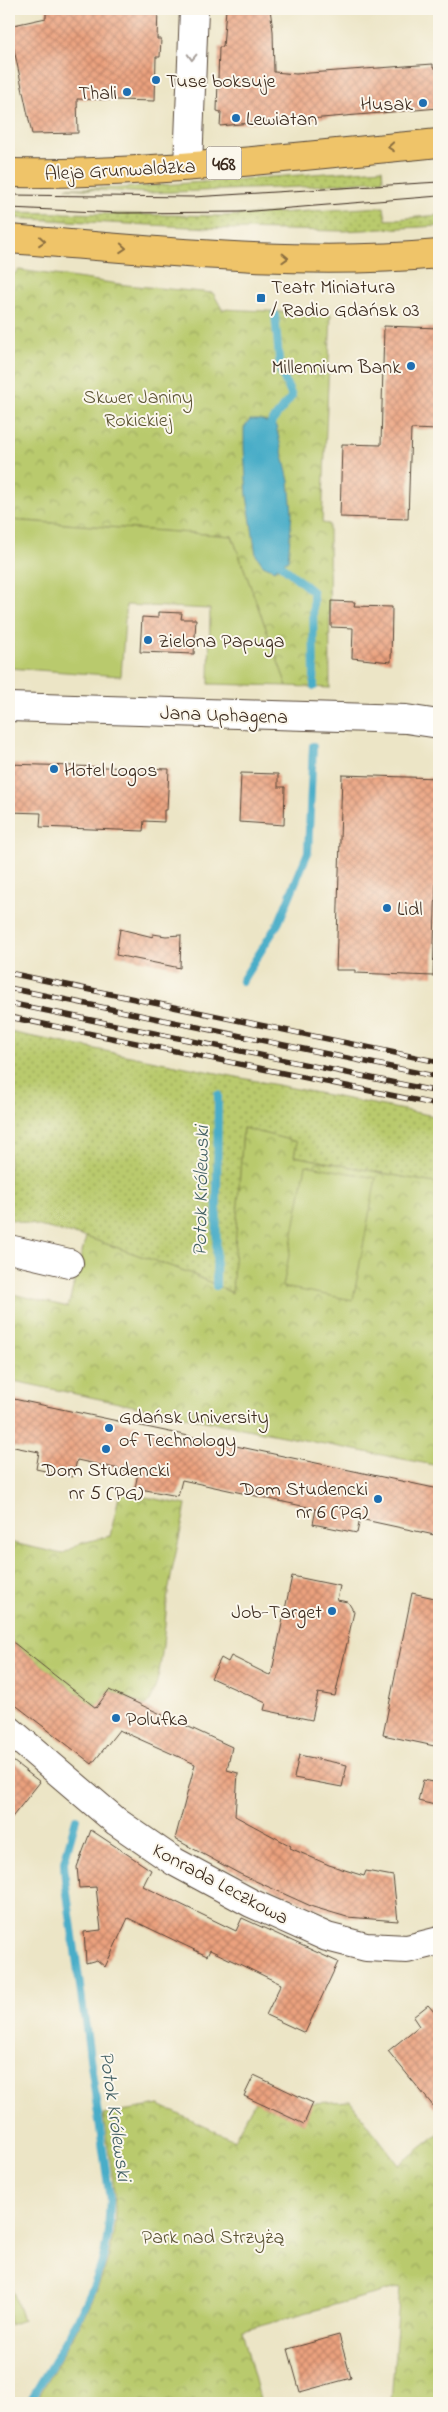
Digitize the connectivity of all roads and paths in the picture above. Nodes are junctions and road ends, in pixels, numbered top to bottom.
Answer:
1 (194, 9) edge
2 (439, 143) edge
3 (188, 166) junction
4 (9, 173) edge
5 (9, 239) edge
6 (439, 254) edge
7 (9, 707) edge
8 (439, 724) edge
9 (9, 1249) edge
10 (69, 1263) dead end
11 (9, 1730) edge
12 (439, 1941) edge

1 -> 3 street
2 -> 3 main road, Aleja Grunwaldzka / 468
3 - 4 main road, Aleja Grunwaldzka / 468
5 -> 6 main road
7 - 8 street, Jana Uphagena
9 - 10 street
11 - 12 street, Konrada Leczkowa

